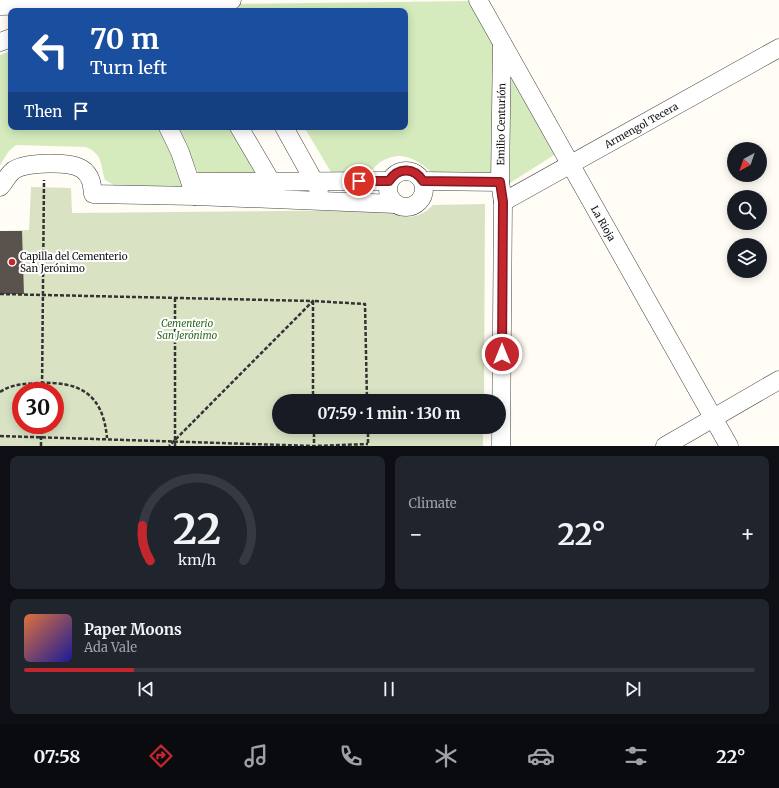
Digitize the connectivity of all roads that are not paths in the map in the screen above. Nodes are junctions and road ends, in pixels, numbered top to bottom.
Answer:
1 (232, 0) edge
2 (478, 0) edge
3 (151, 1) edge
4 (0, 6) edge
5 (217, 6) edge
6 (173, 7) edge
7 (41, 8) edge
8 (502, 42) junction
9 (779, 48) edge
10 (169, 130) edge
11 (241, 130) edge
12 (286, 130) edge
13 (571, 164) junction
14 (389, 181) junction
15 (423, 181) junction
16 (270, 182) junction
17 (314, 182) junction
18 (500, 182) junction
19 (0, 187) edge
20 (193, 189) junction
21 (282, 200) junction
22 (326, 201) junction
23 (503, 202) junction
24 (396, 204) junction
25 (779, 380) edge
26 (713, 418) junction
27 (501, 446) edge
28 (665, 446) edge
29 (729, 446) edge

1 - 5 street
2 - 8 street, La Rioja
3 - 6 street
3 - 7 street
4 - 7 street
5 - 6 street
8 - 13 street, La Rioja
8 - 18 street, Emilio Centurión
9 - 13 street, Armengol Tecera
10 - 20 street
11 - 16 street
12 - 17 street
13 - 23 street, Armengol Tecera
13 - 26 street, La Rioja
14 - 15 street
14 - 17 street
14 - 24 street
15 - 18 street
15 - 24 street
16 - 17 street
16 - 20 street
16 - 21 street
17 - 22 street
18 - 23 street, Emilio Centurión
19 - 20 street
20 - 21 street
21 - 22 street
22 - 24 street
23 - 27 street, Emilio Centurión
25 - 26 street
26 - 28 street
26 - 29 street, La Rioja

